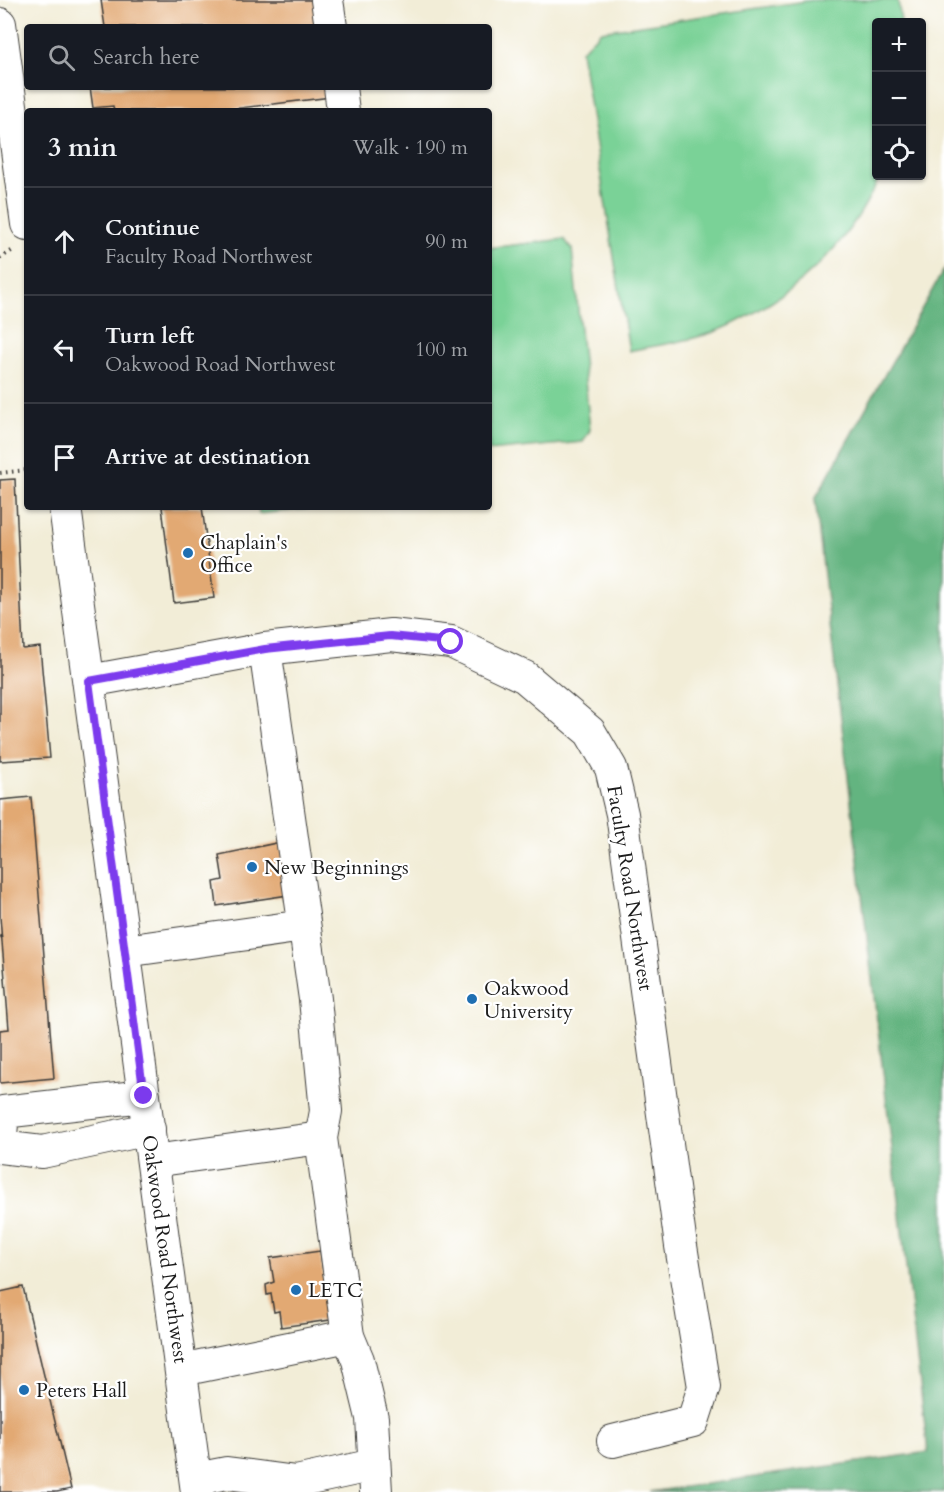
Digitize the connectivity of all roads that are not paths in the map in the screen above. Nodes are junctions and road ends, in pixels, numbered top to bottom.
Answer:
1 (327, 0) edge
2 (0, 24) edge
3 (331, 24) edge
4 (340, 90) edge
5 (343, 108) edge
6 (24, 193) edge
7 (65, 510) edge
8 (265, 649) junction
9 (89, 681) junction
10 (304, 926) junction
11 (125, 951) junction
12 (144, 1096) junction
13 (149, 1129) junction
14 (321, 1138) junction
15 (153, 1161) junction
16 (348, 1336) junction
17 (181, 1370) junction
18 (613, 1441) dead end
19 (375, 1479) edge
20 (196, 1486) edge

1 - 3 street
2 - 6 street
4 - 5 street
7 - 9 street, Oakwood Road Northwest
8 - 9 street, Faculty Road Northwest
8 - 10 street
8 - 18 street, Faculty Road Northwest
9 - 11 street, Oakwood Road Northwest
10 - 11 street
10 - 14 street
11 - 12 street, Oakwood Road Northwest
12 - 13 street, Oakwood Road Northwest
12 - 13 street
13 - 15 street, Oakwood Road Northwest
14 - 15 street
14 - 16 street
15 - 17 street, Oakwood Road Northwest
16 - 17 street
16 - 19 street
17 - 20 street, Oakwood Road Northwest
19 - 20 street

